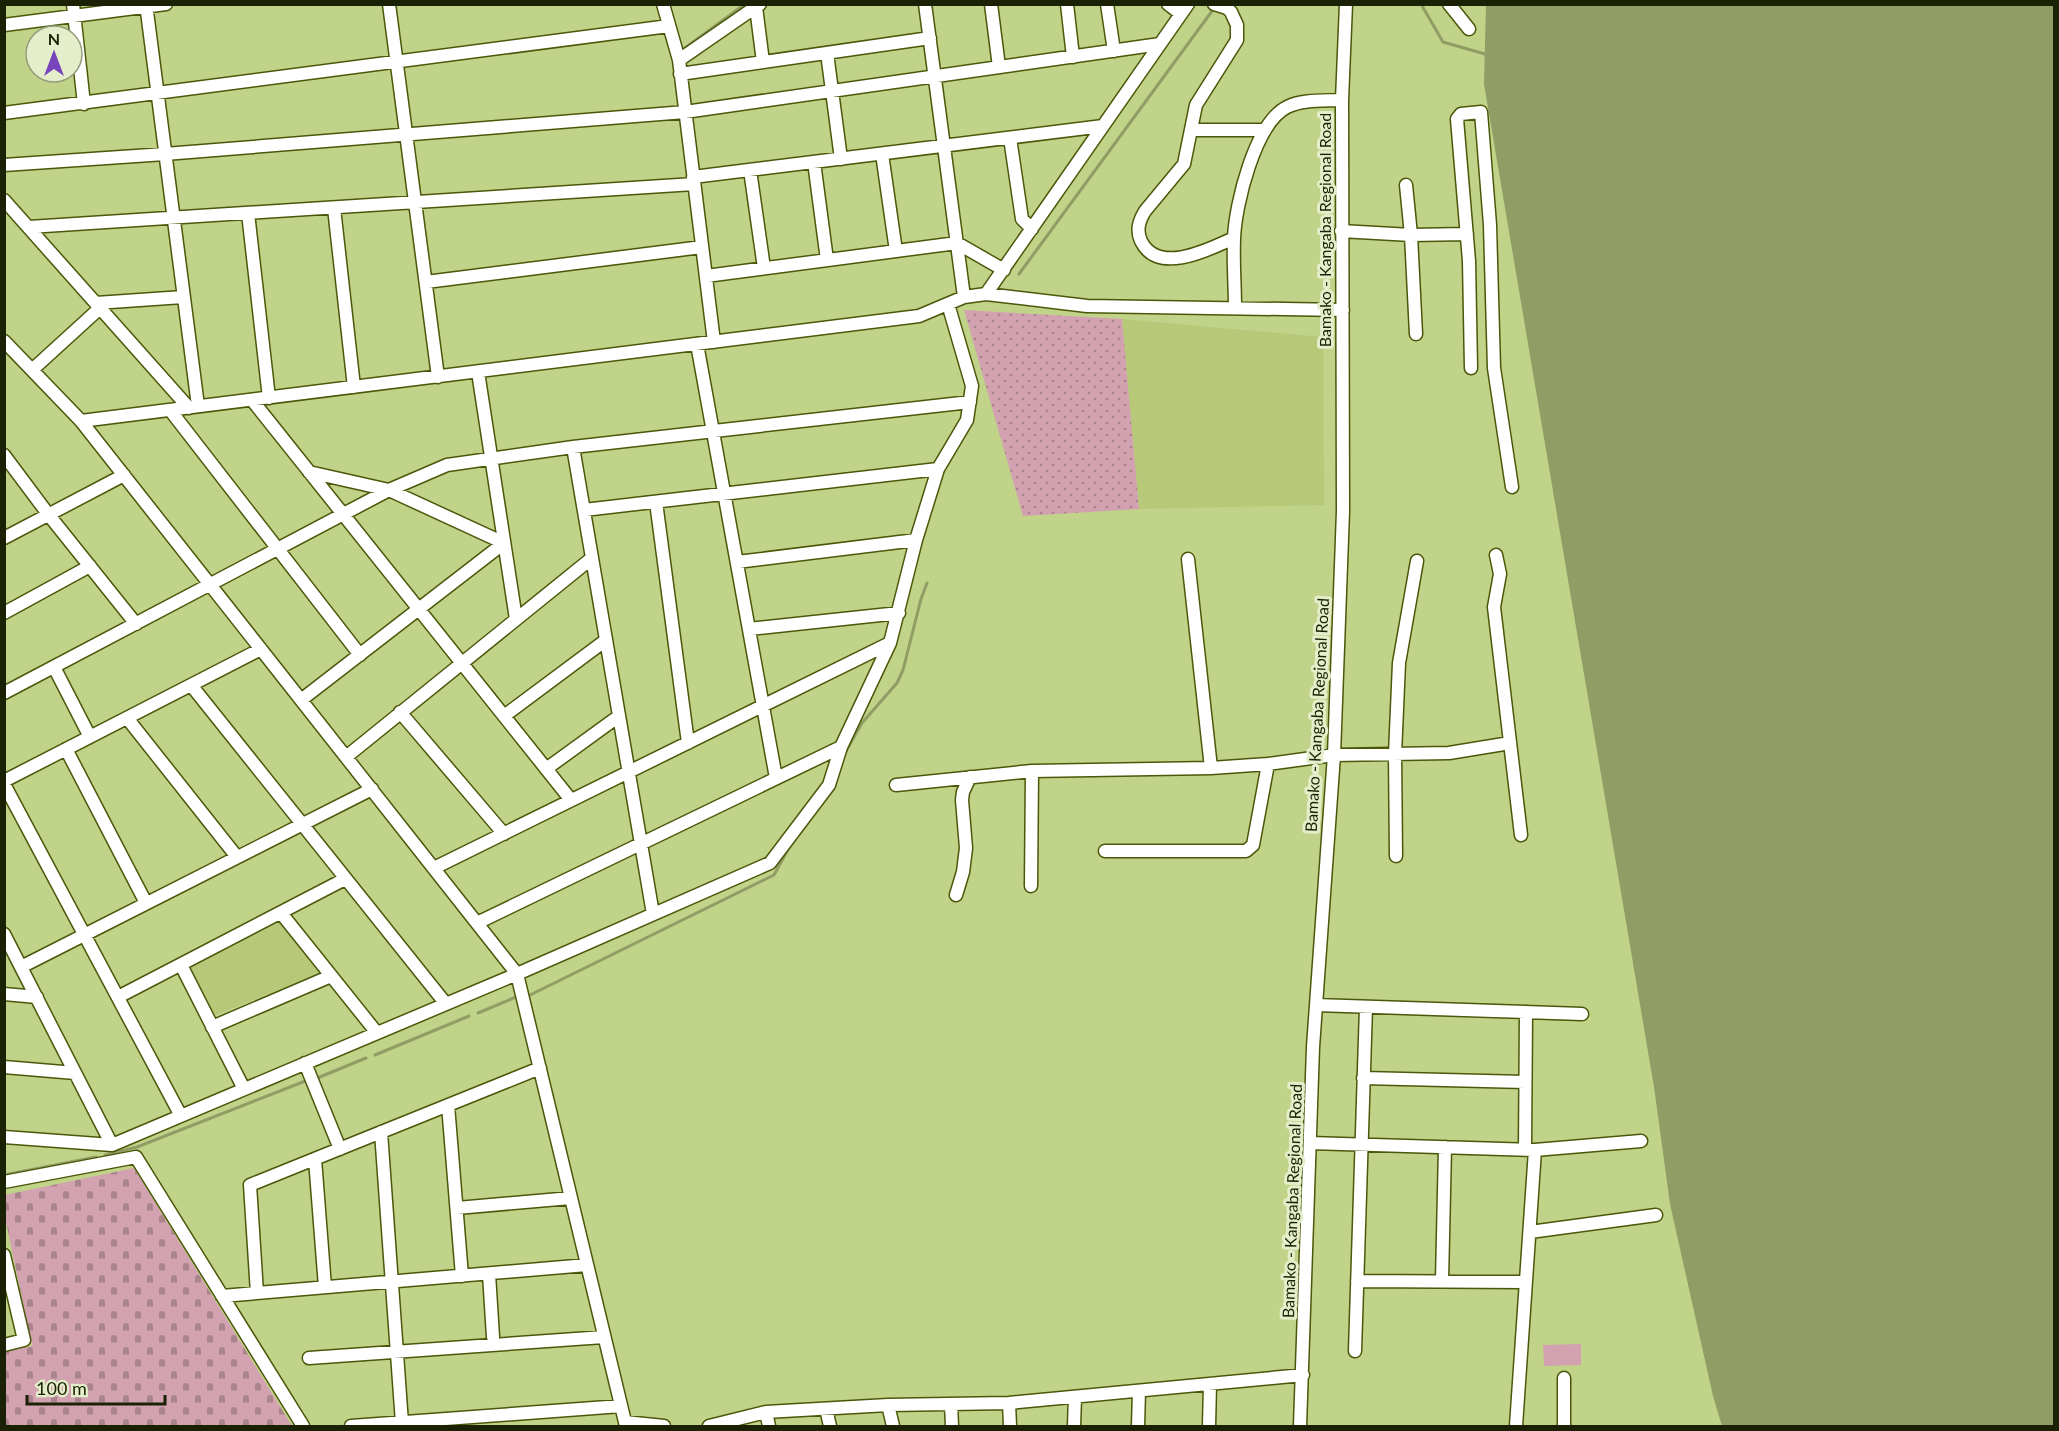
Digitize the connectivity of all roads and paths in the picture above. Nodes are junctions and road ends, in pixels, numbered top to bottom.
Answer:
1 (166, 4) edge
2 (389, 4) edge
3 (663, 4) edge
4 (925, 4) edge
5 (991, 4) edge
6 (1066, 4) edge
7 (1107, 4) edge
8 (1168, 4) edge
9 (1214, 4) edge
10 (1346, 4) edge
11 (1449, 4) edge
12 (146, 6) edge
13 (758, 6) edge
14 (1184, 9) edge
15 (73, 11) edge
16 (4, 25) edge
17 (669, 26) junction
18 (1469, 29) dead end
19 (930, 38) junction
20 (1160, 44) junction
21 (1114, 51) junction
22 (827, 53) junction
23 (1073, 57) junction
24 (679, 60) junction
25 (763, 62) junction
26 (396, 63) junction
27 (999, 67) junction
28 (680, 74) junction
29 (935, 76) junction
30 (832, 91) junction
31 (158, 94) junction
32 (1342, 100) junction
33 (84, 104) junction
34 (685, 112) junction
35 (4, 113) edge
36 (1103, 126) junction
37 (1191, 130) junction
38 (1264, 130) junction
39 (406, 135) junction
40 (1010, 138) junction
41 (944, 146) junction
42 (165, 154) junction
43 (882, 154) junction
44 (841, 159) junction
45 (813, 162) junction
46 (4, 165) edge
47 (750, 170) junction
48 (694, 181) junction
49 (1406, 185) dead end
50 (4, 200) edge
51 (416, 202) junction
52 (334, 208) junction
53 (248, 213) junction
54 (174, 218) junction
55 (29, 227) junction
56 (1032, 229) junction
57 (1341, 231) junction
58 (1467, 234) junction
59 (1411, 235) junction
60 (1234, 238) junction
61 (957, 243) junction
62 (702, 246) junction
63 (896, 251) junction
64 (827, 260) junction
65 (764, 268) junction
66 (1004, 270) junction
67 (706, 276) junction
68 (426, 282) junction
69 (986, 294) junction
70 (183, 297) junction
71 (964, 297) junction
72 (948, 304) junction
73 (98, 305) junction
74 (1235, 308) junction
75 (1343, 310) junction
76 (1416, 334) dead end
77 (4, 341) edge
78 (714, 342) junction
79 (697, 344) junction
80 (1471, 368) dead end
81 (32, 370) junction
82 (478, 372) junction
83 (438, 376) junction
84 (354, 387) junction
85 (268, 398) junction
86 (252, 400) junction
87 (970, 402) junction
88 (194, 407) junction
89 (170, 410) junction
90 (81, 421) junction
91 (713, 431) junction
92 (573, 447) junction
93 (4, 455) edge
94 (491, 458) junction
95 (938, 469) junction
96 (309, 472) junction
97 (124, 475) junction
98 (1512, 487) dead end
99 (389, 490) junction
100 (724, 494) junction
101 (656, 502) junction
102 (584, 510) junction
103 (48, 514) junction
104 (344, 514) junction
105 (4, 538) edge
106 (916, 540) junction
107 (504, 543) junction
108 (279, 548) junction
109 (1496, 555) dead end
110 (592, 558) junction
111 (1188, 559) dead end
112 (1417, 561) dead end
113 (737, 562) junction
114 (90, 566) junction
115 (211, 584) junction
116 (418, 610) junction
117 (4, 613) edge
118 (899, 613) junction
119 (516, 619) junction
120 (136, 624) junction
121 (749, 629) junction
122 (606, 640) junction
123 (890, 643) junction
124 (261, 649) junction
125 (360, 655) junction
126 (461, 663) junction
127 (54, 667) junction
128 (191, 685) junction
129 (4, 693) edge
130 (301, 700) junction
131 (763, 706) junction
132 (400, 712) junction
133 (504, 716) junction
134 (619, 716) junction
135 (127, 718) junction
136 (90, 737) junction
137 (688, 743) junction
138 (1510, 744) junction
139 (841, 747) junction
140 (66, 749) junction
141 (1395, 754) junction
142 (1334, 755) junction
143 (346, 757) junction
144 (1268, 764) junction
145 (1211, 768) junction
146 (546, 769) junction
147 (1032, 771) junction
148 (628, 772) junction
149 (970, 777) junction
150 (776, 778) junction
151 (4, 783) edge
152 (896, 784) dead end
153 (372, 789) junction
154 (571, 800) junction
155 (302, 824) junction
156 (504, 834) junction
157 (1521, 835) dead end
158 (641, 844) junction
159 (1105, 851) dead end
160 (1396, 856) dead end
161 (237, 857) junction
162 (434, 868) junction
163 (345, 879) junction
164 (1031, 886) dead end
165 (956, 895) dead end
166 (146, 903) junction
167 (281, 913) junction
168 (653, 914) junction
169 (477, 923) junction
170 (4, 934) edge
171 (85, 935) junction
172 (181, 965) junction
173 (21, 967) junction
174 (517, 974) junction
175 (331, 976) junction
176 (4, 994) edge
177 (37, 997) junction
178 (118, 997) junction
179 (446, 1004) junction
180 (1316, 1005) junction
181 (1366, 1007) junction
182 (1526, 1012) junction
183 (1582, 1014) dead end
184 (212, 1027) junction
185 (377, 1033) junction
186 (305, 1063) junction
187 (4, 1067) edge
188 (540, 1068) junction
189 (75, 1072) junction
190 (1363, 1078) junction
191 (1525, 1082) junction
192 (243, 1089) junction
193 (448, 1105) junction
194 (181, 1116) junction
195 (381, 1132) junction
196 (4, 1137) edge
197 (1641, 1141) dead end
198 (1310, 1143) junction
199 (97, 1144) junction
200 (1361, 1144) junction
201 (112, 1145) junction
202 (1445, 1147) junction
203 (340, 1149) junction
204 (1530, 1150) junction
205 (315, 1159) junction
206 (102, 1164) junction
207 (4, 1182) edge
208 (571, 1198) junction
209 (457, 1208) junction
210 (1656, 1215) dead end
211 (1530, 1232) junction
212 (5, 1261) edge
213 (587, 1266) junction
214 (489, 1274) junction
215 (462, 1276) junction
216 (1357, 1281) junction
217 (1442, 1281) junction
218 (392, 1282) junction
219 (1526, 1282) junction
220 (325, 1287) junction
221 (257, 1293) junction
222 (222, 1296) junction
223 (493, 1337) dead end
224 (604, 1337) junction
225 (4, 1345) edge
226 (1355, 1351) dead end
227 (397, 1352) junction
228 (309, 1358) dead end
229 (1303, 1375) junction
230 (1564, 1378) dead end
231 (1210, 1384) junction
232 (1139, 1391) junction
233 (1075, 1397) junction
234 (1009, 1403) junction
235 (951, 1404) junction
236 (888, 1405) junction
237 (621, 1406) junction
238 (826, 1409) junction
239 (766, 1413) junction
240 (408, 1424) edge
241 (626, 1424) edge
242 (303, 1426) edge
243 (351, 1426) edge
244 (664, 1426) edge
245 (709, 1426) edge
246 (769, 1426) edge
247 (830, 1426) edge
248 (893, 1426) edge
249 (952, 1426) edge
250 (1010, 1426) edge
251 (1074, 1426) edge
252 (1138, 1426) edge
253 (1209, 1426) edge
254 (1300, 1426) edge
255 (1516, 1426) edge
256 (1564, 1426) edge

1 - 12 street
2 - 26 street
3 - 17 street
4 - 19 street
5 - 27 street
6 - 23 street
7 - 21 street
8 - 14 street
9 - 37 street
10 - 32 street, Bamako - Kangaba Regional Road
11 - 18 street
12 - 15 street
12 - 31 street
13 - 24 street
13 - 25 street
14 - 20 street
15 - 16 street
15 - 33 street
17 - 24 street
17 - 26 street
19 - 22 street
19 - 29 street
20 - 21 street
20 - 36 street
21 - 23 street
22 - 25 street
22 - 30 street
23 - 27 street
24 - 28 street
25 - 28 street
26 - 31 street
26 - 39 street
27 - 29 street
28 - 34 street
29 - 30 street
29 - 41 street
30 - 34 street
30 - 44 street
31 - 33 street
31 - 42 street
32 - 38 street
32 - 57 street, Bamako - Kangaba Regional Road
33 - 35 street
34 - 39 street
34 - 48 street
36 - 40 street
36 - 56 street
37 - 38 street
37 - 60 street
38 - 60 street
39 - 42 street
39 - 51 street
40 - 41 street
40 - 56 street
41 - 43 street
41 - 61 street
42 - 46 street
42 - 54 street
43 - 44 street
43 - 63 street
44 - 45 street
45 - 47 street
45 - 64 street
47 - 48 street
47 - 65 street
48 - 51 street
48 - 62 street
49 - 59 street
50 - 55 street
51 - 52 street
51 - 68 street
52 - 53 street
52 - 84 street
53 - 54 street
53 - 85 street
54 - 55 street
54 - 70 street
55 - 73 street
56 - 66 street
57 - 59 street
57 - 75 street, Bamako - Kangaba Regional Road
58 - 59 street
58 - 80 street
58 - 98 street
59 - 76 street
60 - 74 street
61 - 63 street
61 - 66 street
61 - 71 street
62 - 67 street
62 - 68 street
63 - 64 street
64 - 65 street
65 - 67 street
66 - 69 street
67 - 78 street
68 - 83 street
69 - 71 street
69 - 74 street
70 - 73 street
70 - 88 street
71 - 72 street
72 - 78 street
72 - 87 street
73 - 81 street
73 - 88 street
74 - 75 street
75 - 142 street, Bamako - Kangaba Regional Road
77 - 81 street
78 - 79 street
79 - 82 street
79 - 91 street
81 - 90 street
82 - 83 street
82 - 94 street
83 - 84 street
84 - 85 street
85 - 86 street
86 - 88 street
86 - 96 street
87 - 91 street
87 - 95 street
88 - 89 street
89 - 90 street
89 - 108 street
90 - 97 street
91 - 92 street
91 - 100 street
92 - 94 street
92 - 102 street
93 - 103 street
94 - 99 street
94 - 107 street
95 - 100 street
95 - 106 street
96 - 99 street
96 - 104 street
97 - 103 street
97 - 115 street
99 - 104 street
99 - 107 street
100 - 101 street
100 - 113 street
101 - 102 street
101 - 137 street
102 - 110 street
103 - 105 street
103 - 114 street
104 - 108 street
104 - 116 street
106 - 113 street
106 - 118 street
107 - 116 street
107 - 119 street
108 - 115 street
108 - 125 street
109 - 138 street
110 - 119 street
110 - 122 street
111 - 145 street
112 - 141 street
113 - 121 street
114 - 117 street
114 - 120 street
115 - 120 street
115 - 124 street
116 - 125 street
116 - 126 street
118 - 121 street
118 - 123 street
119 - 126 street
120 - 127 street
121 - 131 street
122 - 133 street
122 - 134 street
123 - 131 street
123 - 139 street
124 - 128 street
124 - 130 street
125 - 130 street
126 - 132 street
126 - 133 street
127 - 129 street
127 - 136 street
128 - 135 street
128 - 155 street
130 - 143 street
131 - 137 street
131 - 150 street
132 - 143 street
132 - 156 street
133 - 146 street
134 - 146 street
134 - 148 street
135 - 136 street
135 - 161 street
136 - 140 street
137 - 148 street
138 - 141 street
138 - 157 street
139 - 150 street
139 - 168 street
140 - 151 street
140 - 166 street
141 - 142 street
141 - 160 street
142 - 144 street
142 - 180 street, Bamako - Kangaba Regional Road
143 - 153 street
144 - 145 street
144 - 159 street
145 - 147 street
146 - 154 street
147 - 149 street
147 - 164 street
148 - 154 street
148 - 158 street
149 - 152 street
149 - 165 street
150 - 158 street
151 - 171 street
153 - 155 street
153 - 162 street
154 - 156 street
155 - 161 street
155 - 163 street
156 - 162 street
158 - 168 street
158 - 169 street
161 - 166 street
162 - 169 street
163 - 167 street
163 - 179 street
166 - 171 street
167 - 172 street
167 - 175 street
168 - 174 street
169 - 174 street
170 - 173 street
171 - 173 street
171 - 178 street
172 - 178 street
172 - 184 street
173 - 177 street
174 - 179 street
174 - 188 street
175 - 184 street
175 - 185 street
176 - 177 street
177 - 189 street
178 - 194 street
179 - 185 street
180 - 181 street
180 - 198 street, Bamako - Kangaba Regional Road
181 - 182 street
181 - 190 street
182 - 183 street
182 - 191 street
184 - 192 street
185 - 186 street
186 - 192 street
186 - 203 street
187 - 189 street
188 - 193 street
188 - 208 street
189 - 201 street
190 - 191 street
190 - 200 street
191 - 204 street
192 - 194 street
193 - 195 street
193 - 209 street
194 - 201 street
195 - 203 street
195 - 218 street
196 - 199 street
197 - 204 street
198 - 200 street
198 - 229 street, Bamako - Kangaba Regional Road
199 - 201 street
199 - 206 street
200 - 202 street
200 - 216 street
202 - 204 street
202 - 217 street
203 - 205 street
204 - 211 street
205 - 220 street
205 - 221 street
206 - 207 street
206 - 222 street
208 - 209 street
208 - 213 street
209 - 215 street
210 - 211 street
211 - 219 street
212 - 225 street
213 - 214 street
213 - 224 street
214 - 215 street
214 - 223 street
215 - 218 street
216 - 217 street
216 - 226 street
217 - 219 street
218 - 220 street
218 - 227 street
219 - 255 street
220 - 221 street
221 - 222 street
222 - 242 street
224 - 227 street
224 - 237 street
227 - 228 street
227 - 240 street
229 - 231 street
229 - 254 street, Bamako - Kangaba Regional Road
230 - 256 street
231 - 232 street
231 - 253 street
232 - 233 street
232 - 252 street
233 - 234 street
233 - 251 street
234 - 235 street
234 - 250 street
235 - 236 street
235 - 249 street
236 - 238 street
236 - 248 street
237 - 240 street
237 - 241 street
238 - 239 street
238 - 247 street
239 - 245 street
239 - 246 street
240 - 243 street
241 - 244 street

